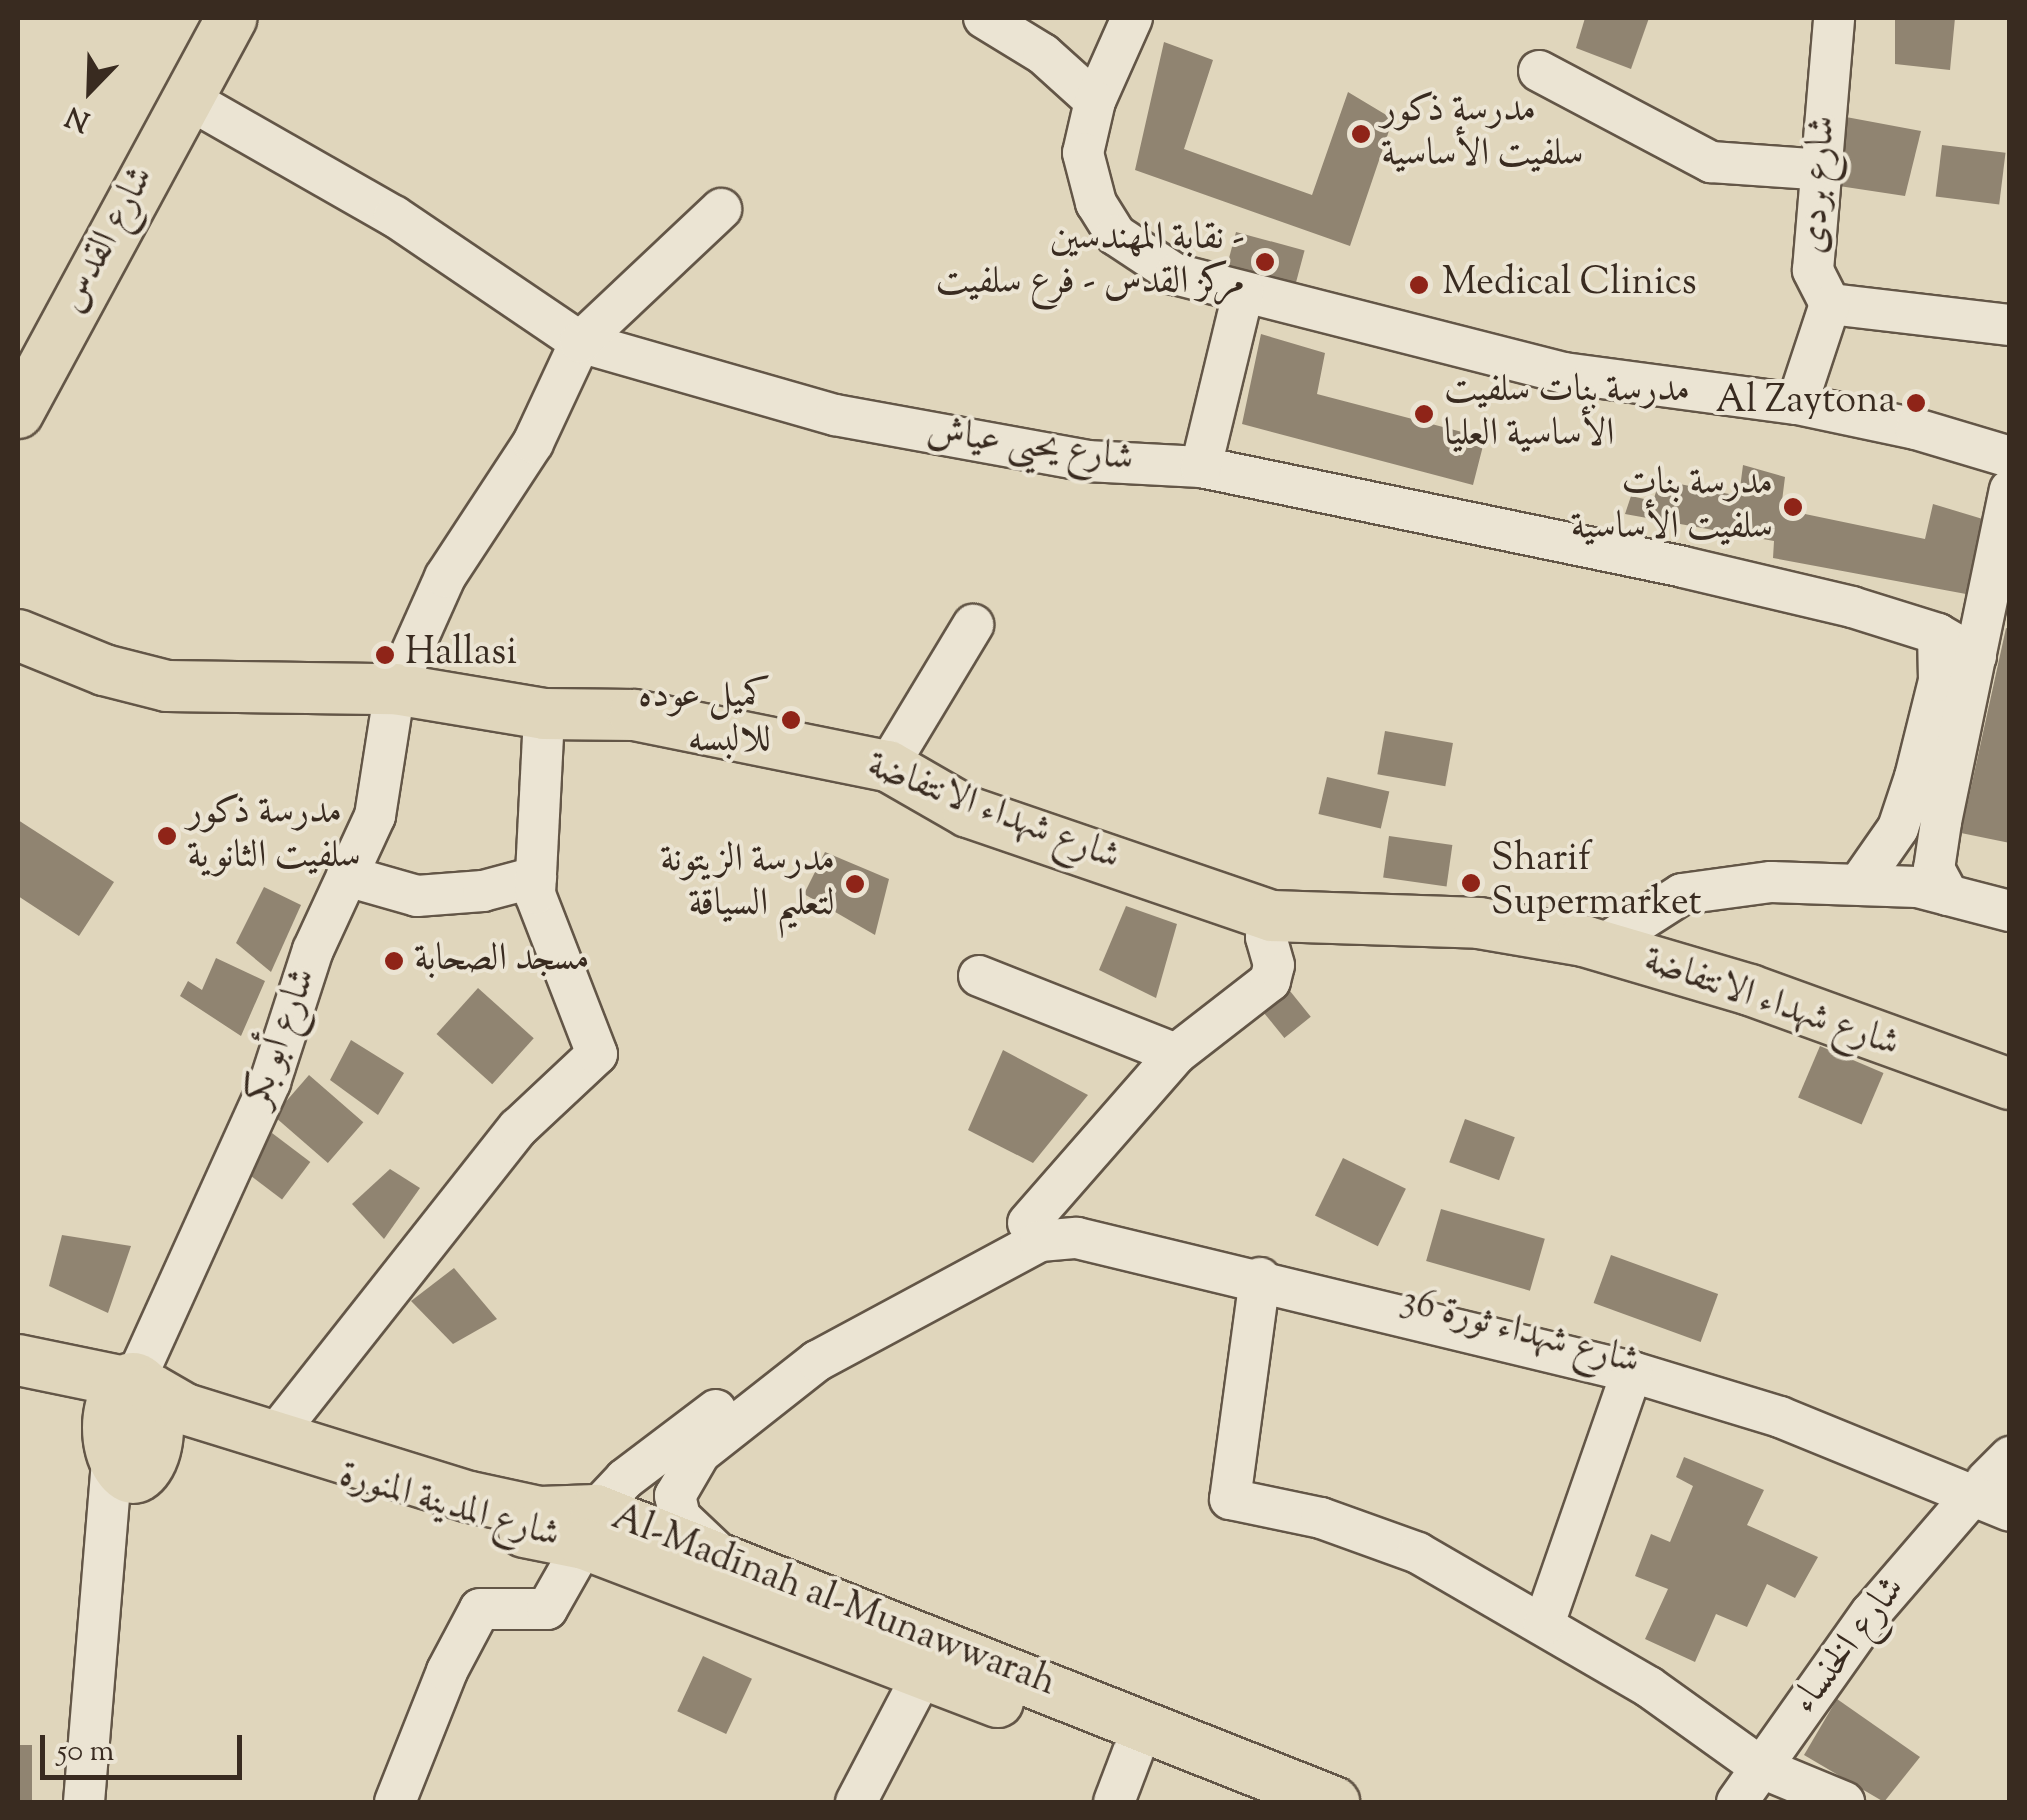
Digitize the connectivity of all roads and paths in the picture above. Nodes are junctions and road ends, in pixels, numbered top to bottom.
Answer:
1 (205, 18) edge
2 (232, 18) edge
3 (984, 18) edge
4 (1132, 18) edge
5 (1834, 18) edge
6 (1538, 71) dead end
7 (185, 97) junction
8 (1095, 101) junction
9 (1824, 170) junction
10 (721, 209) dead end
11 (1243, 292) junction
12 (1830, 304) junction
13 (2010, 324) edge
14 (580, 342) junction
15 (18, 362) edge
16 (1798, 404) junction
17 (18, 413) edge
18 (2010, 458) edge
19 (1201, 468) junction
20 (2010, 490) edge
21 (973, 625) dead end
22 (1938, 634) junction
23 (18, 635) edge
24 (1979, 640) junction
25 (395, 688) junction
26 (544, 714) junction
27 (888, 766) junction
28 (347, 876) junction
29 (536, 877) junction
30 (1859, 884) junction
31 (1948, 895) junction
32 (2010, 911) edge
33 (1272, 916) junction
34 (1601, 946) junction
35 (979, 976) dead end
36 (1176, 1054) junction
37 (2010, 1084) edge
38 (1064, 1182) junction
39 (1085, 1224) junction
40 (1029, 1230) junction
41 (1260, 1278) junction
42 (18, 1360) edge
43 (1632, 1372) junction
44 (18, 1388) edge
45 (132, 1402) junction
46 (276, 1434) junction
47 (1997, 1488) edge
48 (590, 1527) junction
49 (726, 1560) junction
50 (1544, 1624) junction
51 (924, 1674) junction
52 (1133, 1752) junction
53 (1762, 1768) junction
54 (84, 1802) edge
55 (395, 1802) edge
56 (856, 1802) edge
57 (1114, 1802) edge
58 (1256, 1802) edge
59 (1334, 1802) edge
60 (1736, 1802) edge
61 (1844, 1802) edge

1 - 15 main road, شارع القدس
2 - 7 main road, شارع القدس
3 - 8 street
4 - 8 street
5 - 9 street, شارع بردى
6 - 9 street
7 - 14 street, شارع يحيى عياش
7 - 17 main road, شارع القدس
8 - 11 street
9 - 12 street, شارع بردى
10 - 14 street
11 - 16 street
11 - 19 street
12 - 13 street
12 - 16 street, شارع بردى
14 - 19 street, شارع يحيى عياش
14 - 25 street, شارع أبو بكر
16 - 18 street
19 - 22 street, شارع يحيى عياش
20 - 24 street
21 - 27 street
22 - 24 street
22 - 30 street
23 - 25 main road, شارع شهداء الانتفاضة
24 - 31 street
25 - 26 main road, شارع شهداء الانتفاضة
25 - 28 street, شارع أبو بكر
26 - 27 main road, شارع شهداء الانتفاضة
26 - 29 street
27 - 33 main road, شارع شهداء الانتفاضة
28 - 29 street
28 - 45 street, شارع أبو بكر
29 - 46 street
30 - 31 street
30 - 34 street
31 - 32 street
33 - 34 main road, شارع شهداء الانتفاضة
33 - 36 street
34 - 37 main road, شارع شهداء الانتفاضة
35 - 36 street
36 - 38 street
38 - 39 street
38 - 40 street
39 - 40 street, شارع شهداء ثورة 36
39 - 47 street, شارع شهداء ثورة 36
40 - 41 street, شارع شهداء ثورة 36
40 - 48 street
40 - 49 street
41 - 43 street, شارع شهداء ثورة 36
41 - 50 street
42 - 45 main road, شارع المدينة المنورة
43 - 47 street, شارع شهداء ثورة 36
43 - 50 street
44 - 45 main road, شارع المدينة المنورة
45 - 46 main road, Al-Madīnah al-Munawwarah
45 - 48 main road, شارع المدينة المنورة
45 - 54 street, شارع أبو بكر
46 - 48 main road, Al-Madīnah al-Munawwarah
47 - 53 street, شارع الخنساء
48 - 49 main road, Al-Madīnah al-Munawwarah
48 - 51 main road, شارع المدينة المنورة
48 - 55 street
49 - 59 main road, Al-Madīnah al-Munawwarah
50 - 53 street
51 - 52 main road, شارع المدينة المنورة
51 - 56 street
52 - 57 street
52 - 58 main road, شارع المدينة المنورة
53 - 60 street, شارع الخنساء
53 - 61 street

